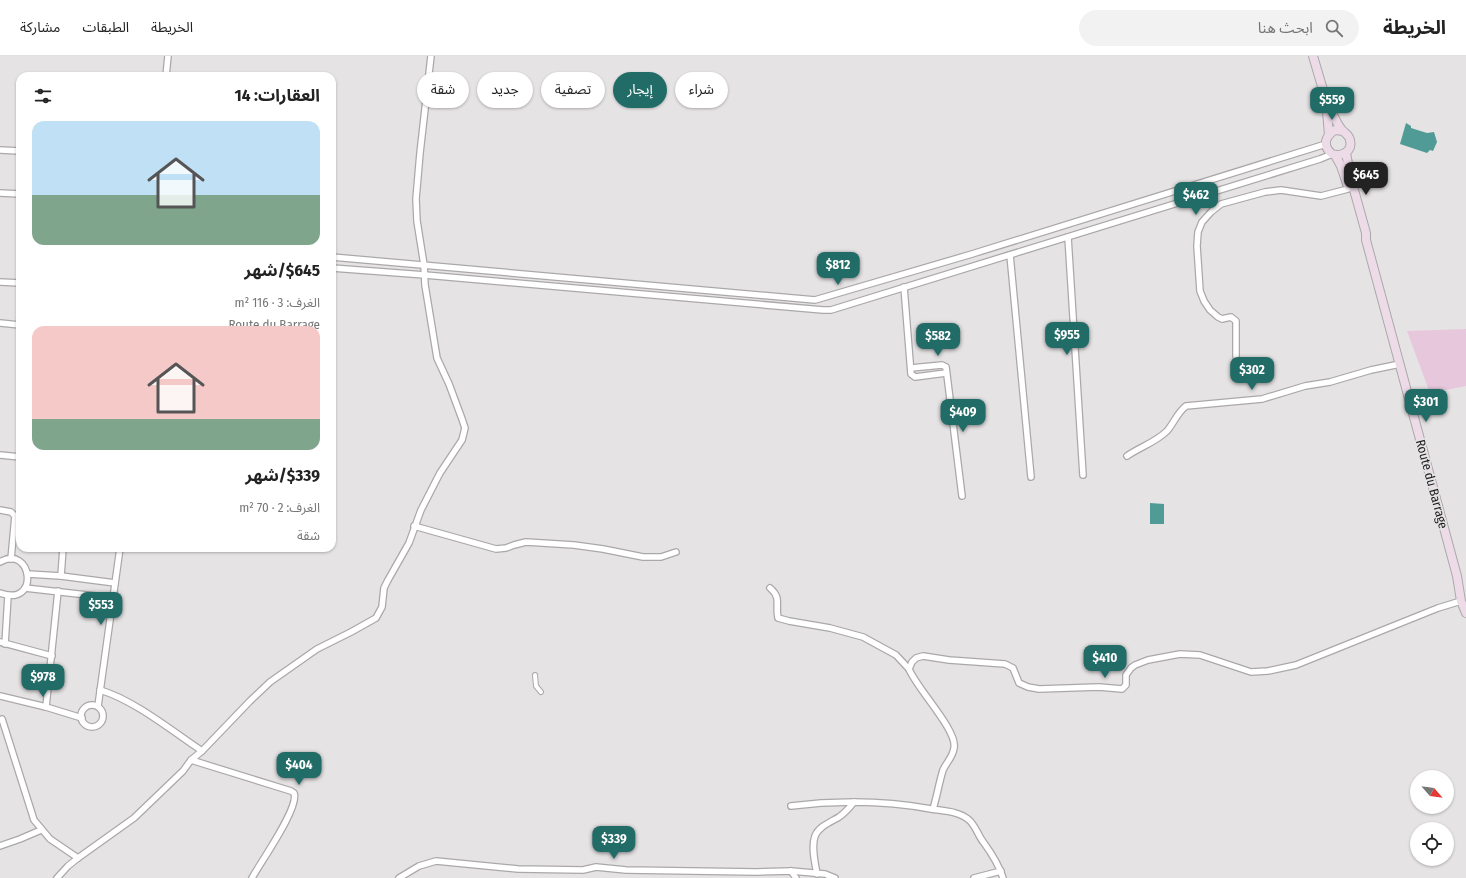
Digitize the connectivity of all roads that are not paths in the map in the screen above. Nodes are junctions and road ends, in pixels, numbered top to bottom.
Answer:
1 (168, 56) edge
2 (431, 56) edge
3 (1313, 56) edge
4 (166, 72) edge
5 (1326, 100) junction
6 (1342, 131) junction
7 (1329, 135) junction
8 (1326, 144) junction
9 (0, 150) edge
10 (16, 151) edge
11 (1346, 153) junction
12 (1334, 155) junction
13 (1348, 189) junction
14 (0, 193) edge
15 (16, 194) edge
16 (1068, 237) junction
17 (1366, 239) junction
18 (1010, 255) junction
19 (336, 257) edge
20 (424, 266) junction
21 (336, 268) edge
22 (425, 275) junction
23 (0, 282) edge
24 (16, 283) edge
25 (904, 287) junction
26 (0, 323) edge
27 (16, 324) edge
28 (1236, 356) dead end
29 (1400, 364) junction
30 (911, 368) junction
31 (946, 373) junction
32 (0, 455) edge
33 (1127, 456) dead end
34 (16, 457) edge
35 (1083, 475) dead end
36 (1031, 477) dead end
37 (962, 496) dead end
38 (0, 510) edge
39 (414, 526) junction
40 (63, 552) edge
41 (119, 552) edge
42 (676, 552) dead end
43 (11, 559) junction
44 (1, 560) edge
45 (28, 574) junction
46 (61, 576) junction
47 (115, 582) junction
48 (25, 588) junction
49 (770, 588) dead end
50 (58, 591) junction
51 (0, 593) edge
52 (8, 596) junction
53 (114, 598) junction
54 (1461, 600) junction
55 (1466, 613) edge
56 (3, 643) edge
57 (52, 656) junction
58 (909, 669) junction
59 (535, 674) dead end
60 (100, 690) junction
61 (541, 692) dead end
62 (0, 696) edge
63 (98, 706) junction
64 (46, 707) junction
65 (82, 718) junction
66 (2, 719) dead end
67 (202, 751) junction
68 (192, 760) junction
69 (854, 802) junction
70 (791, 806) dead end
71 (933, 809) junction
72 (41, 830) junction
73 (0, 846) edge
74 (78, 858) junction
75 (791, 871) junction
76 (1001, 871) junction
77 (817, 874) junction
78 (58, 878) edge
79 (252, 878) edge
80 (399, 878) edge
81 (796, 878) edge
82 (834, 878) edge
83 (974, 878) edge
84 (1003, 878) edge

1 - 4 street
2 - 20 street
3 - 5 main road, Route du Barrage
5 - 6 main road, Route du Barrage
5 - 7 main road, Route du Barrage
6 - 7 main road
6 - 11 main road, Route du Barrage
7 - 8 main road, Route du Barrage
8 - 12 main road, Route du Barrage
8 - 20 street
9 - 10 street
11 - 12 main road
11 - 17 main road, Route du Barrage
12 - 13 main road, Route du Barrage
12 - 16 street
13 - 17 main road, Route du Barrage
13 - 28 street
14 - 15 street
16 - 18 street
16 - 35 street
17 - 29 main road, Route du Barrage
18 - 25 street
18 - 36 street
19 - 20 street
20 - 22 street
21 - 22 street
22 - 25 street
22 - 39 street
23 - 24 street
25 - 30 street
26 - 27 street
29 - 33 street
29 - 54 main road, Route du Barrage
30 - 31 street
30 - 31 street
31 - 37 street
32 - 34 street
38 - 43 street
39 - 42 street
39 - 67 street
40 - 46 street
41 - 47 street
43 - 44 street
43 - 45 street
45 - 46 street
45 - 48 street
46 - 47 street
47 - 53 street
48 - 50 street
48 - 52 street
49 - 58 street
50 - 53 street
50 - 57 street
51 - 52 street
52 - 56 street
53 - 60 street
54 - 55 main road, Route du Barrage
54 - 58 street
56 - 57 street
57 - 64 street
58 - 71 street
59 - 61 street
60 - 63 street
60 - 67 street
62 - 64 street
63 - 65 street
63 - 65 street
64 - 65 street
66 - 72 street
67 - 68 street
68 - 74 street
68 - 79 street
69 - 70 street
69 - 71 street
69 - 77 street
71 - 76 street
72 - 73 street
72 - 74 street
74 - 78 street
75 - 77 street
75 - 80 street
75 - 81 street
76 - 83 street
76 - 84 street
77 - 82 street

